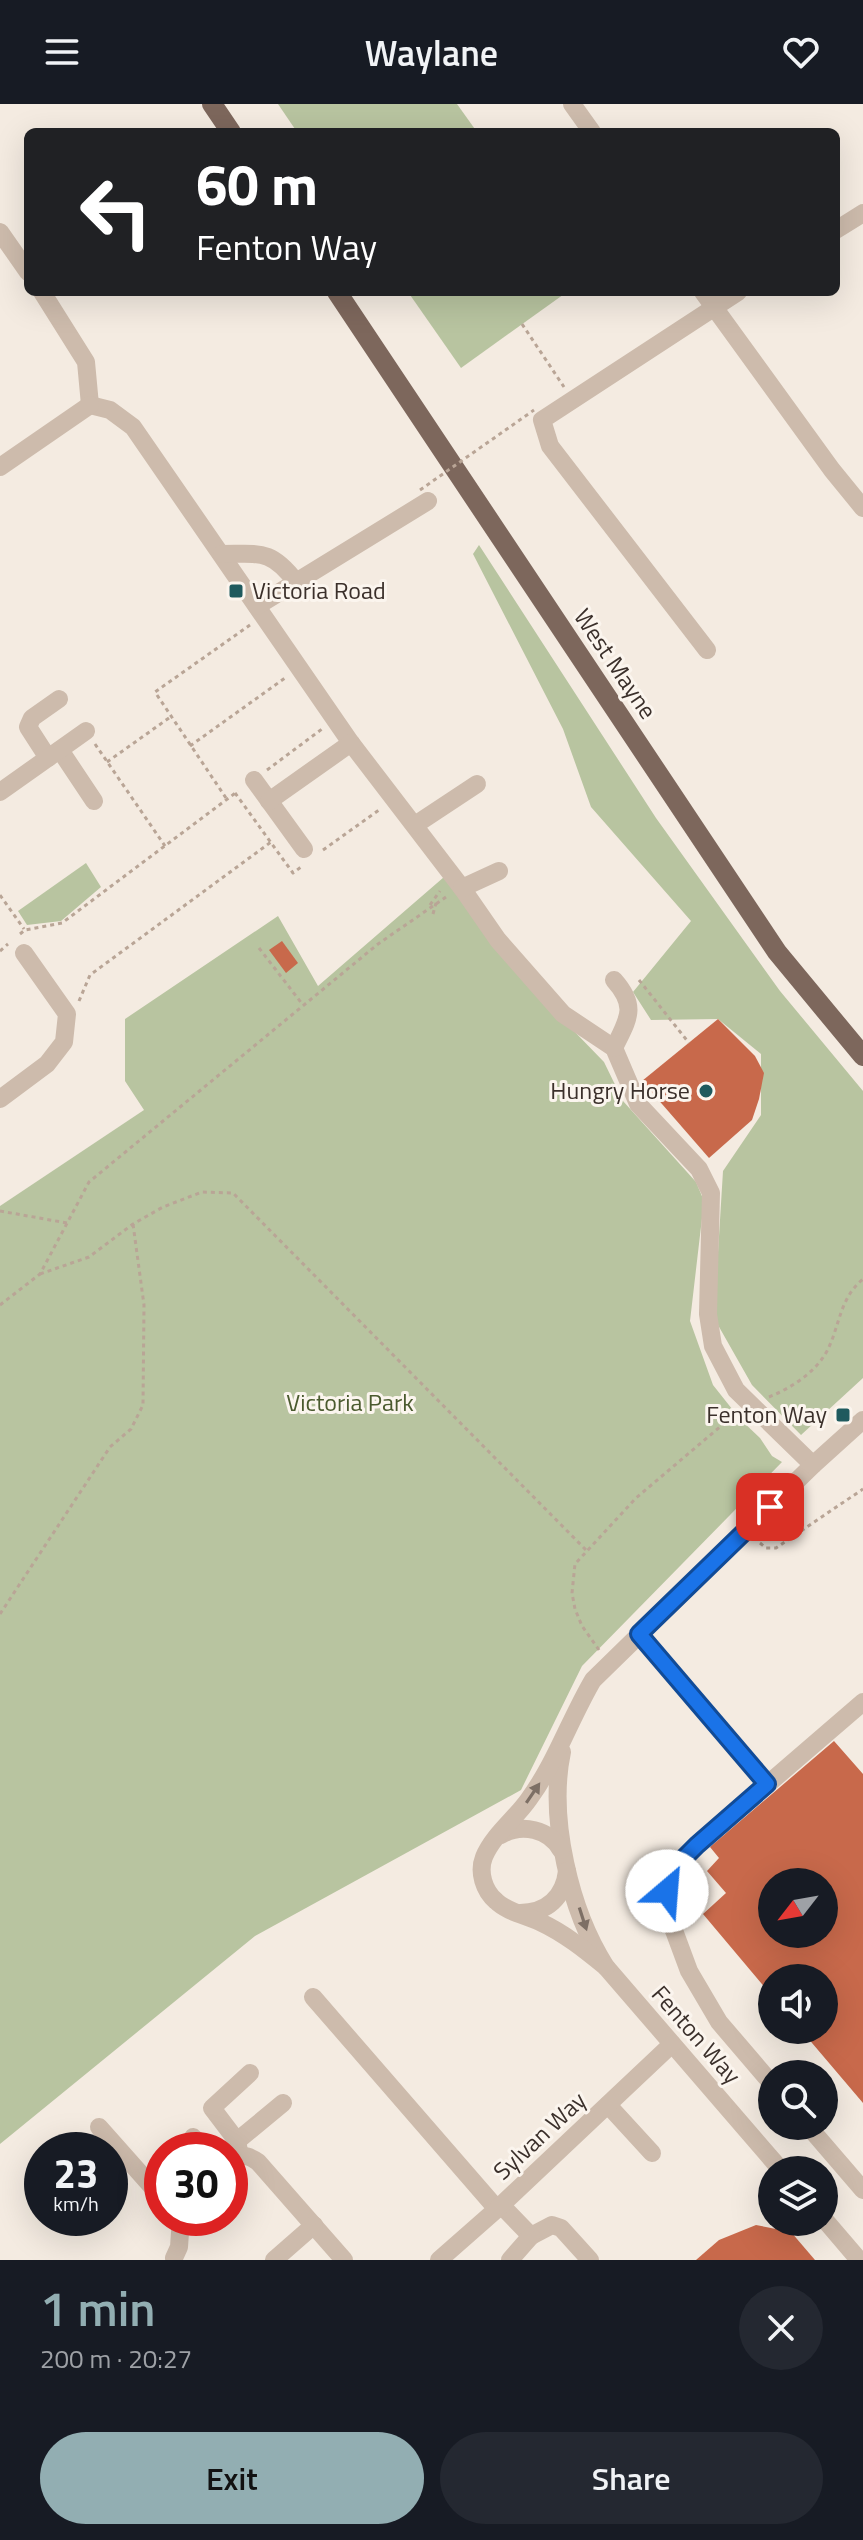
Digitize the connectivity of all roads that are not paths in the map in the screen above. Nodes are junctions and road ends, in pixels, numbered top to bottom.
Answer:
1 (212, 104) edge
2 (572, 104) edge
3 (228, 128) edge
4 (589, 128) edge
5 (863, 213) edge
6 (840, 227) edge
7 (0, 232) edge
8 (24, 266) edge
9 (45, 296) edge
10 (340, 296) edge
11 (709, 300) edge
12 (90, 405) junction
13 (0, 467) edge
14 (424, 496) road end
15 (863, 508) edge
16 (222, 554) junction
17 (296, 582) junction
18 (260, 611) junction
19 (707, 650) dead end
20 (59, 699) dead end
21 (86, 731) road end
22 (351, 743) junction
23 (54, 754) junction
24 (254, 780) road end
25 (477, 784) dead end
26 (0, 792) edge
27 (94, 801) dead end
28 (269, 801) junction
29 (415, 825) junction
30 (309, 855) road end
31 (499, 871) dead end
32 (462, 888) junction
33 (24, 953) road end
34 (614, 980) dead end
35 (614, 1048) junction
36 (863, 1056) edge
37 (0, 1099) edge
38 (860, 1421) edge
39 (813, 1465) junction
40 (639, 1634) junction
41 (863, 1702) edge
42 (565, 1738) junction
43 (767, 1784) junction
44 (492, 1842) junction
45 (565, 1861) junction
46 (517, 1913) junction
47 (606, 1967) junction
48 (313, 1997) dead end
49 (672, 2044) junction
50 (758, 2068) edge
51 (250, 2073) dead end
52 (283, 2103) dead end
53 (608, 2105) junction
54 (99, 2127) dead end
55 (224, 2132) edge
56 (248, 2139) edge
57 (820, 2140) edge
58 (652, 2153) dead end
59 (248, 2155) edge
60 (769, 2156) edge
61 (144, 2178) edge
62 (863, 2190) edge
63 (499, 2207) junction
64 (314, 2225) junction
65 (838, 2235) edge
66 (180, 2236) edge
67 (531, 2236) junction
68 (174, 2258) edge
69 (443, 2259) edge
70 (274, 2260) edge
71 (344, 2260) edge
72 (510, 2260) edge
73 (590, 2260) edge
74 (859, 2260) edge

1 - 3 main road
2 - 4 street
5 - 6 street
7 - 8 street
9 - 12 street
10 - 36 main road, West Mayne
11 - 15 street
11 - 19 street
12 - 13 street
12 - 16 street
14 - 17 street
16 - 17 street
16 - 18 street
17 - 18 street
18 - 22 street
20 - 23 street
21 - 23 street
22 - 28 street
22 - 29 street
23 - 26 street
23 - 27 street
24 - 28 street
25 - 29 street
28 - 30 street
29 - 32 street
31 - 32 street
32 - 35 street
33 - 37 street
34 - 35 street
35 - 39 street
38 - 39 street, Fenton Way
39 - 40 street, Fenton Way
40 - 42 street, Fenton Way
40 - 43 street
41 - 43 street
44 -> 42 street, Fenton Way
42 - 45 street, Fenton Way
43 - 50 street
44 - 45 street
44 - 46 street, Fenton Way
45 - 46 street
45 -> 47 street, Fenton Way
46 - 47 street, Fenton Way
47 - 49 street, Fenton Way
48 - 63 street
49 - 53 street, Sylvan Way
49 - 60 street, Fenton Way
51 - 55 street
52 - 56 street
53 - 58 street
53 - 63 street, Sylvan Way
54 - 61 street
57 - 62 street
59 - 64 street
63 - 67 street
63 - 69 street, Sylvan Way
64 - 70 street
64 - 71 street
65 - 74 street
66 - 68 street
67 - 72 street
67 - 73 street

